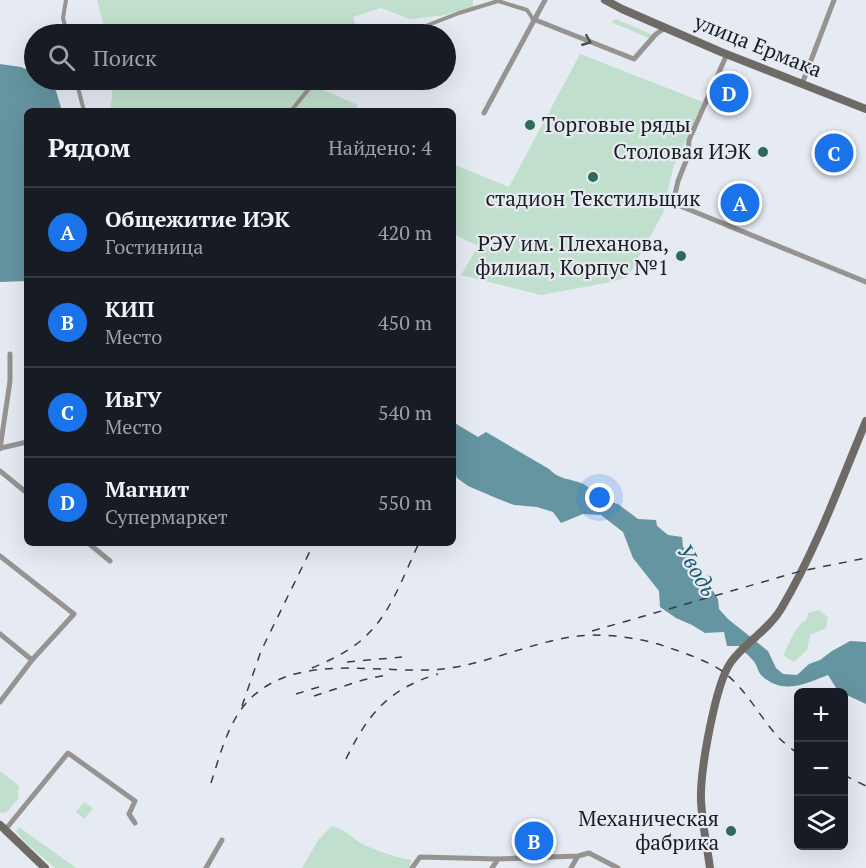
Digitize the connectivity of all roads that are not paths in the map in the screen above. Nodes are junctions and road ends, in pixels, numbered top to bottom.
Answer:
1 (66, 0) edge
2 (544, 0) edge
3 (605, 0) edge
4 (834, 0) edge
5 (496, 1) edge
6 (533, 19) junction
7 (64, 24) edge
8 (431, 24) edge
9 (665, 28) junction
10 (728, 54) junction
11 (802, 84) junction
12 (79, 90) edge
13 (308, 90) edge
14 (83, 108) edge
15 (293, 108) edge
16 (866, 109) edge
17 (484, 113) dead end
18 (866, 282) edge
19 (10, 354) dead end
20 (3, 405) edge
21 (866, 421) edge
22 (24, 443) edge
23 (0, 448) edge
24 (0, 471) edge
25 (24, 491) edge
26 (92, 546) edge
27 (0, 556) edge
28 (110, 561) dead end
29 (0, 634) edge
30 (32, 660) junction
31 (0, 702) edge
32 (135, 823) dead end
33 (2, 827) edge
34 (222, 840) dead end
35 (578, 856) junction
36 (498, 859) junction
37 (45, 868) edge
38 (206, 868) edge
39 (412, 868) edge
40 (492, 868) edge
41 (571, 868) edge
42 (618, 868) edge
43 (710, 868) edge

1 - 7 street
2 - 6 street
3 - 9 main road, улица Ермака
4 - 11 street
5 - 6 street
5 - 8 street
6 -> 9 street
6 - 17 street
9 - 10 main road, улица Ермака
10 - 11 main road, улица Ермака
10 - 18 street
11 - 16 main road, улица Ермака
12 - 14 street
13 - 15 street
19 - 20 street
20 - 23 street
21 - 43 main road
22 - 23 street
24 - 25 street
26 - 28 street
27 - 30 street
29 - 30 street
30 - 31 street
32 - 33 street
33 - 37 main road
34 - 38 street
35 - 36 street
35 - 41 street
35 - 42 street
36 - 39 street
36 - 40 street

